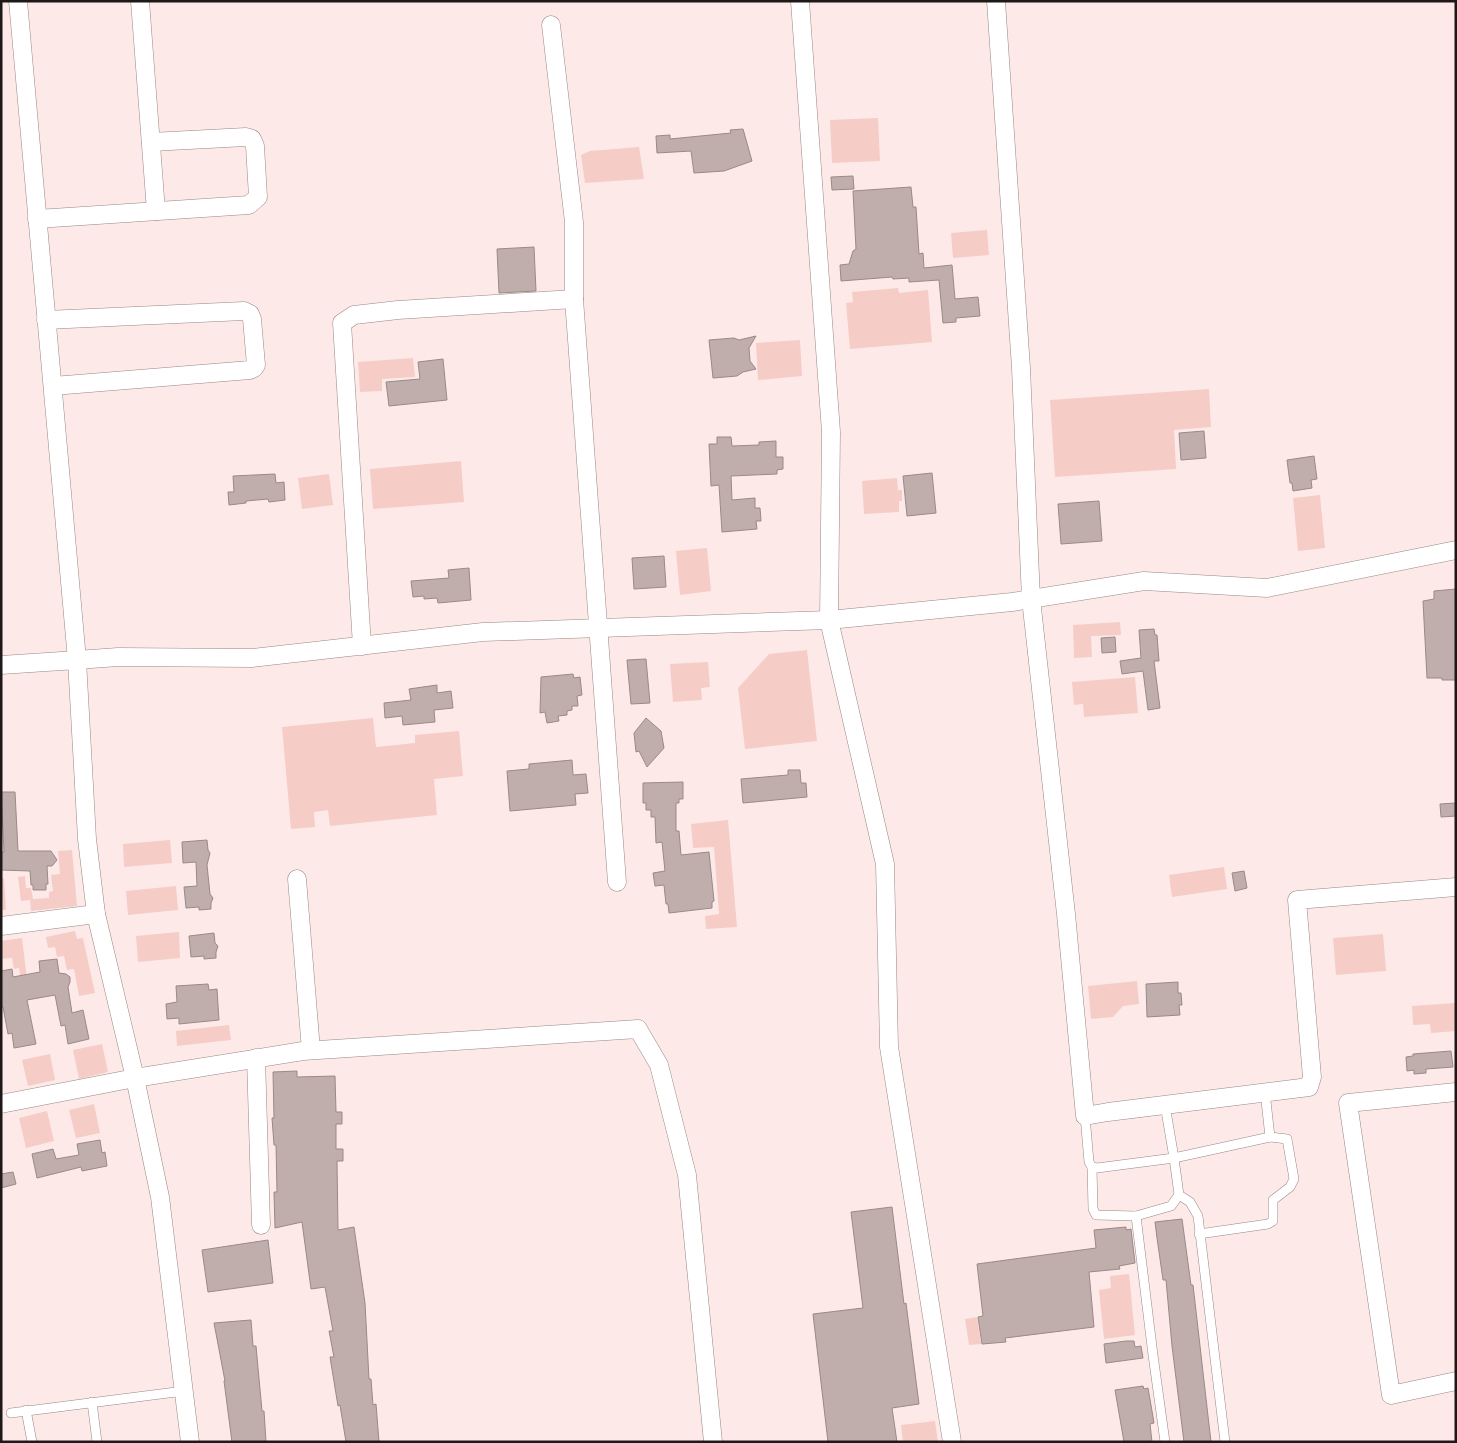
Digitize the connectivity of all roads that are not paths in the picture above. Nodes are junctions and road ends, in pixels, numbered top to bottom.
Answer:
1 (18, 1) edge
2 (140, 1) edge
3 (800, 1) edge
4 (996, 1) edge
5 (551, 25) dead end
6 (151, 142) junction
7 (156, 211) junction
8 (37, 219) junction
9 (574, 299) junction
10 (46, 320) junction
11 (52, 386) junction
12 (1456, 550) edge
13 (1032, 599) junction
14 (829, 620) junction
15 (599, 628) junction
16 (362, 646) junction
17 (77, 660) junction
18 (1, 665) edge
19 (297, 879) dead end
20 (617, 882) dead end
21 (1456, 887) edge
22 (96, 914) junction
23 (1, 926) edge
24 (311, 1050) junction
25 (256, 1058) junction
26 (135, 1078) junction
27 (1265, 1092) junction
28 (1456, 1092) edge
29 (1, 1104) edge
30 (1165, 1105) junction
31 (1085, 1116) junction
32 (1270, 1137) junction
33 (1174, 1158) junction
34 (1092, 1167) junction
35 (1179, 1195) junction
36 (1136, 1216) junction
37 (261, 1225) dead end
38 (1199, 1234) junction
39 (1456, 1381) edge
40 (184, 1391) junction
41 (92, 1402) junction
42 (26, 1410) junction
43 (12, 1413) dead end
44 (32, 1442) edge
45 (97, 1442) edge
46 (190, 1442) edge
47 (713, 1442) edge
48 (952, 1442) edge
49 (1165, 1442) edge
50 (1225, 1442) edge

1 - 8 street
2 - 6 street
3 - 14 street
4 - 13 street
5 - 9 street
6 - 7 street
6 - 7 street
7 - 8 street
8 - 10 street
9 - 15 street
9 - 16 street
10 - 11 street
10 - 11 street
11 - 17 street
12 - 13 street
13 - 14 street
13 - 31 street
14 - 15 street
14 - 48 street
15 - 16 street
15 - 20 street
16 - 17 street
17 - 18 street
17 - 22 street
19 - 24 street
21 - 27 street
22 - 23 street
22 - 26 street
24 - 25 street
24 - 47 street
25 - 26 street
25 - 37 street
26 - 29 street
26 - 40 street
27 - 30 street
27 - 32 lane
28 - 39 street
30 - 31 street
30 - 33 lane
31 - 34 lane
32 - 33 lane
32 - 38 lane
33 - 34 lane
33 - 35 lane
34 - 36 lane
35 - 36 lane
35 - 38 lane
36 - 49 lane
38 - 50 lane
40 - 41 lane
40 - 46 street
41 - 42 lane
41 - 45 lane
42 - 43 lane
42 - 44 lane

